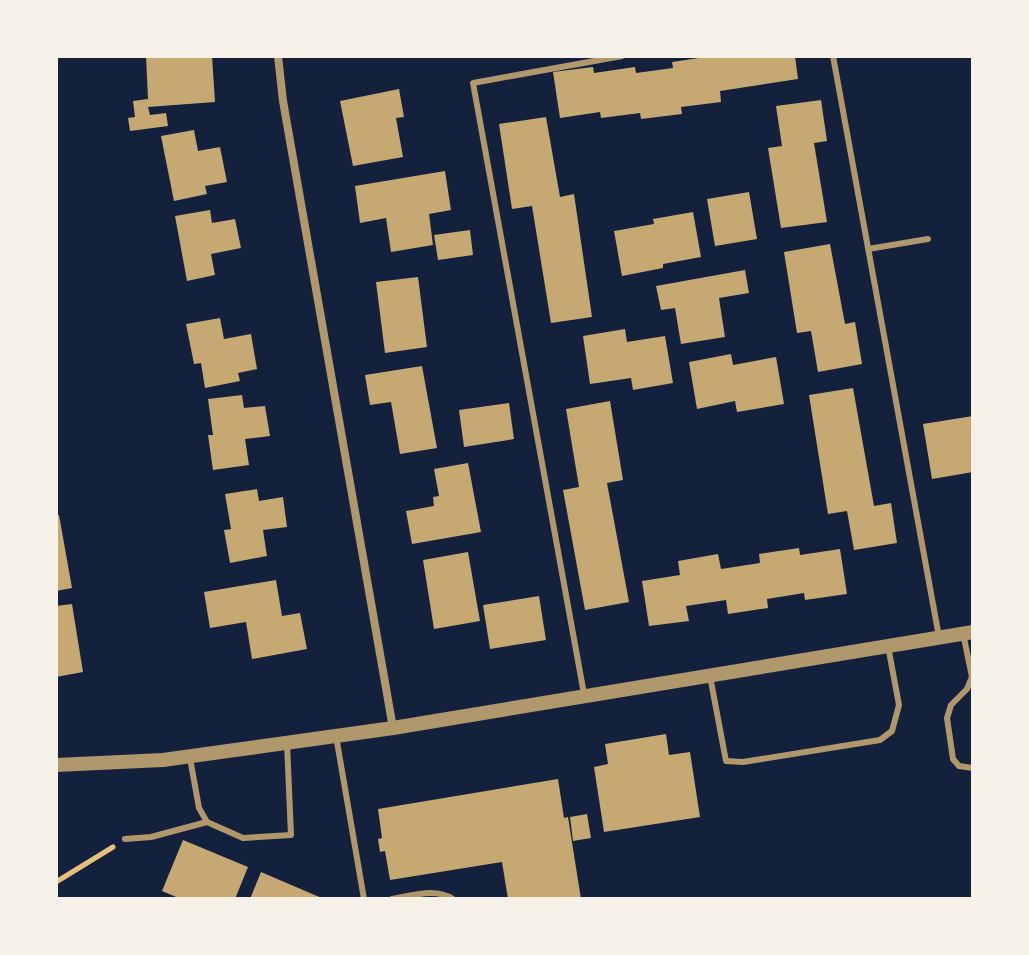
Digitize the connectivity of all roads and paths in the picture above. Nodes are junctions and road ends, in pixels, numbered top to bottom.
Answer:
1 (278, 56) edge
2 (622, 56) edge
3 (833, 56) edge
4 (928, 239) dead end
5 (868, 249) junction
6 (968, 632) edge
7 (939, 637) junction
8 (888, 646) junction
9 (710, 676) junction
10 (585, 696) junction
11 (393, 728) junction
12 (336, 736) junction
13 (287, 743) junction
14 (189, 756) junction
15 (56, 765) edge
16 (973, 768) edge
17 (207, 822) junction
18 (125, 839) joint
19 (56, 882) edge
20 (364, 899) edge
21 (392, 899) edge
22 (453, 899) edge

1 - 11 street
2 - 10 lane
3 - 5 lane
4 - 5 lane
5 - 7 lane
6 - 7 street
6 - 16 lane
7 - 8 street
8 - 9 street
8 - 9 lane
9 - 10 street
10 - 11 street
11 - 12 street
12 - 13 street
12 - 20 lane
13 - 14 street
13 - 17 lane
14 - 15 street
14 - 17 lane
17 - 18 lane
18 - 19 path
21 - 22 lane

